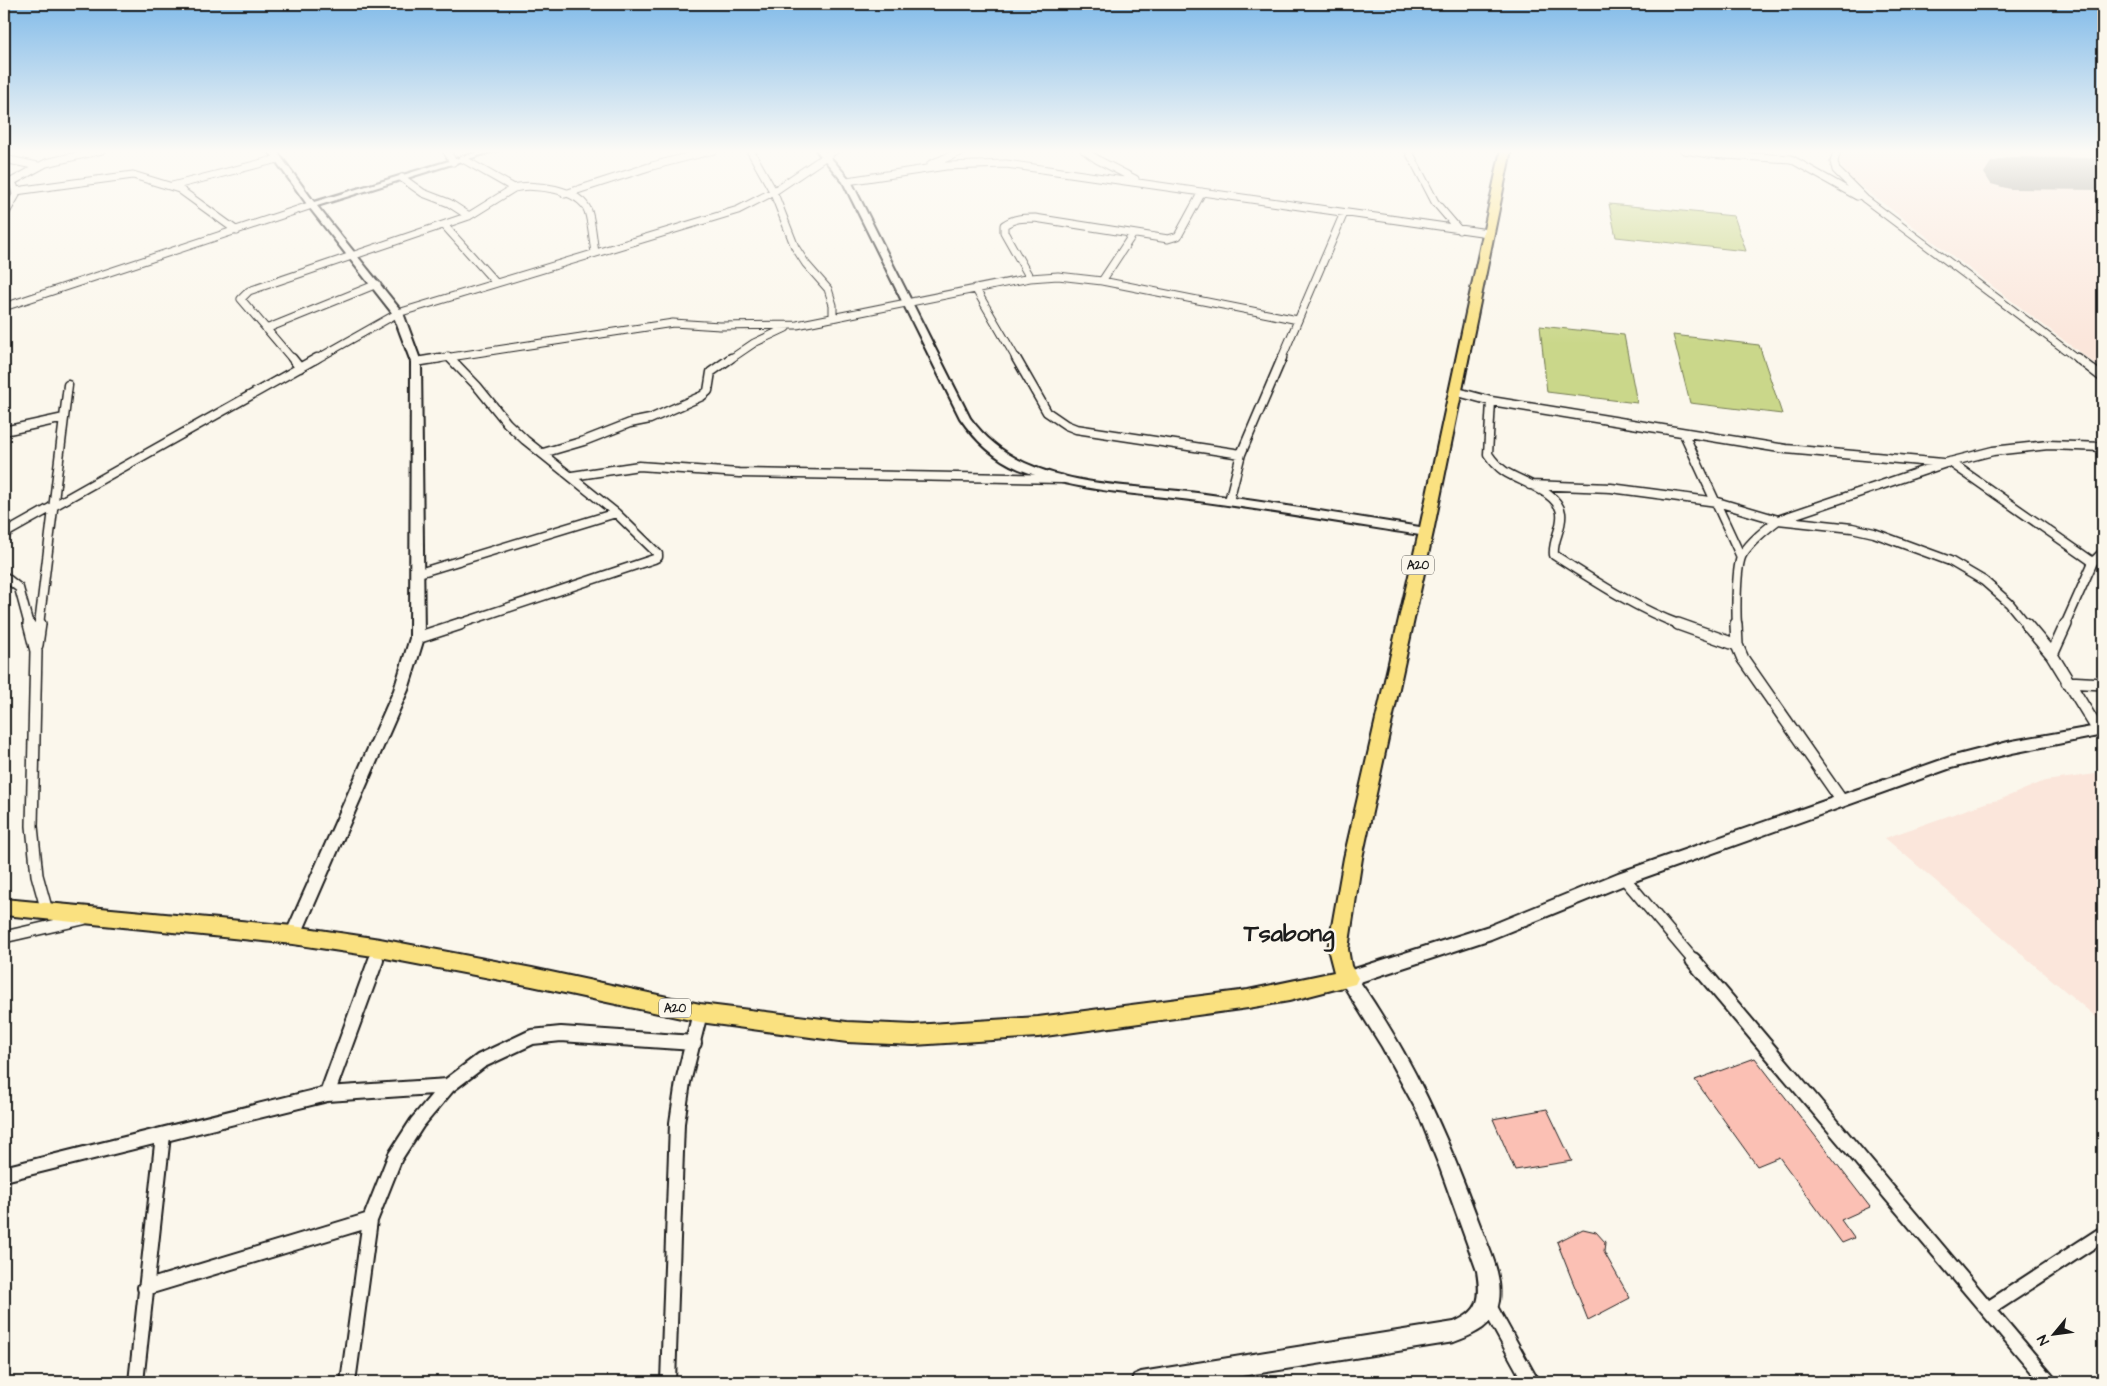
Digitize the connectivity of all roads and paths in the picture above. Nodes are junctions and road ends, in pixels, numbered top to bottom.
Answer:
1 (213, 215) edge
2 (284, 215) edge
3 (320, 215) edge
4 (588, 215) edge
5 (722, 215) edge
6 (781, 215) edge
7 (864, 215) edge
8 (1190, 215) edge
9 (1343, 215) edge
10 (1355, 215) edge
11 (1446, 215) edge
12 (1492, 215) edge
13 (1886, 215) edge
14 (468, 216) edge
15 (444, 225) junction
16 (1459, 230) junction
17 (237, 231) junction
18 (1488, 233) junction
19 (1133, 234) junction
20 (595, 253) junction
21 (351, 255) junction
22 (1030, 278) junction
23 (1102, 281) junction
24 (496, 283) junction
25 (377, 284) junction
26 (975, 288) junction
27 (906, 301) junction
28 (4, 307) edge
29 (398, 313) junction
30 (832, 317) junction
31 (1298, 320) junction
32 (797, 325) junction
33 (266, 329) junction
34 (448, 356) junction
35 (416, 362) junction
36 (300, 368) junction
37 (2103, 378) edge
38 (68, 385) dead end
39 (1454, 391) junction
40 (1491, 401) junction
41 (64, 418) junction
42 (4, 430) edge
43 (1684, 434) junction
44 (2103, 447) edge
45 (543, 453) junction
46 (1241, 454) junction
47 (1948, 463) junction
48 (572, 476) junction
49 (1064, 479) junction
50 (1530, 485) junction
51 (1229, 501) junction
52 (1717, 502) junction
53 (54, 507) junction
54 (616, 513) junction
55 (1778, 520) junction
56 (1426, 532) junction
57 (4, 534) edge
58 (2103, 552) edge
59 (1741, 556) junction
60 (2093, 562) junction
61 (419, 573) junction
62 (4, 576) edge
63 (417, 638) junction
64 (1737, 645) junction
65 (36, 651) junction
66 (2052, 655) junction
67 (2067, 682) junction
68 (2103, 684) edge
69 (2101, 730) edge
70 (1842, 800) junction
71 (1624, 878) junction
72 (4, 907) edge
73 (47, 912) junction
74 (94, 916) junction
75 (293, 935) junction
76 (4, 937) edge
77 (380, 948) junction
78 (1348, 978) junction
79 (700, 1014) junction
80 (694, 1043) junction
81 (448, 1086) junction
82 (327, 1094) junction
83 (163, 1135) junction
84 (4, 1174) edge
85 (370, 1220) junction
86 (2103, 1234) edge
87 (145, 1288) junction
88 (1489, 1306) junction
89 (1988, 1309) junction
90 (136, 1382) edge
91 (348, 1382) edge
92 (668, 1382) edge
93 (1141, 1382) edge
94 (1531, 1382) edge
95 (2048, 1382) edge

1 - 17 street
2 - 17 street
3 - 21 street
4 - 20 street
5 - 20 street
6 - 30 street
7 - 27 street
8 - 19 street
9 - 31 street
10 - 16 street
11 - 16 street
12 - 18 main road, A20
13 - 37 street
14 - 15 street
15 - 21 street
15 - 24 street
16 - 18 street
17 - 28 street
18 - 39 main road, A20
19 - 22 street
19 - 23 street
20 - 24 street
21 - 25 street
21 - 33 street
22 - 23 street
22 - 26 street
23 - 31 street
24 - 29 street
25 - 29 street
25 - 33 street
26 - 27 street
26 - 46 street
27 - 30 street
27 - 49 street
29 - 35 street
29 - 36 street
30 - 32 street
31 - 46 street
32 - 34 street
32 - 45 street
33 - 36 street
34 - 35 street
34 - 45 street
35 - 61 street
36 - 53 street
38 - 41 street
39 - 40 street
39 - 56 main road, A20
40 - 43 street
40 - 50 street
41 - 42 street
41 - 53 street
43 - 47 street
43 - 52 street
44 - 47 street
45 - 48 street
46 - 51 street
47 - 55 street
47 - 60 street
48 - 49 street
48 - 54 street
49 - 51 street
50 - 52 street
50 - 64 street
51 - 56 street
52 - 55 street
52 - 59 street
53 - 57 street
53 - 65 street
54 - 61 street
54 - 63 street
55 - 59 street
55 - 66 street
56 - 78 main road, A20
58 - 60 street
59 - 64 street
60 - 66 street
61 - 63 street
62 - 65 street
63 - 75 street
64 - 70 street
65 - 73 street
66 - 67 street
67 - 68 street
67 - 69 street
69 - 70 street
70 - 71 street
71 - 78 street
71 - 89 street
72 - 73 main road, A20
73 - 74 main road, A20
74 - 75 main road, A20
74 - 76 street
75 - 77 main road, A20
77 - 79 main road, A20
77 - 82 street
78 - 79 main road, A20
78 - 88 street
79 - 80 street
80 - 81 street
80 - 92 street
81 - 82 street
81 - 85 street
82 - 83 street
83 - 84 street
83 - 87 street
85 - 87 street
85 - 91 street
86 - 89 street
87 - 90 street
88 - 93 street
88 - 94 street
89 - 95 street

